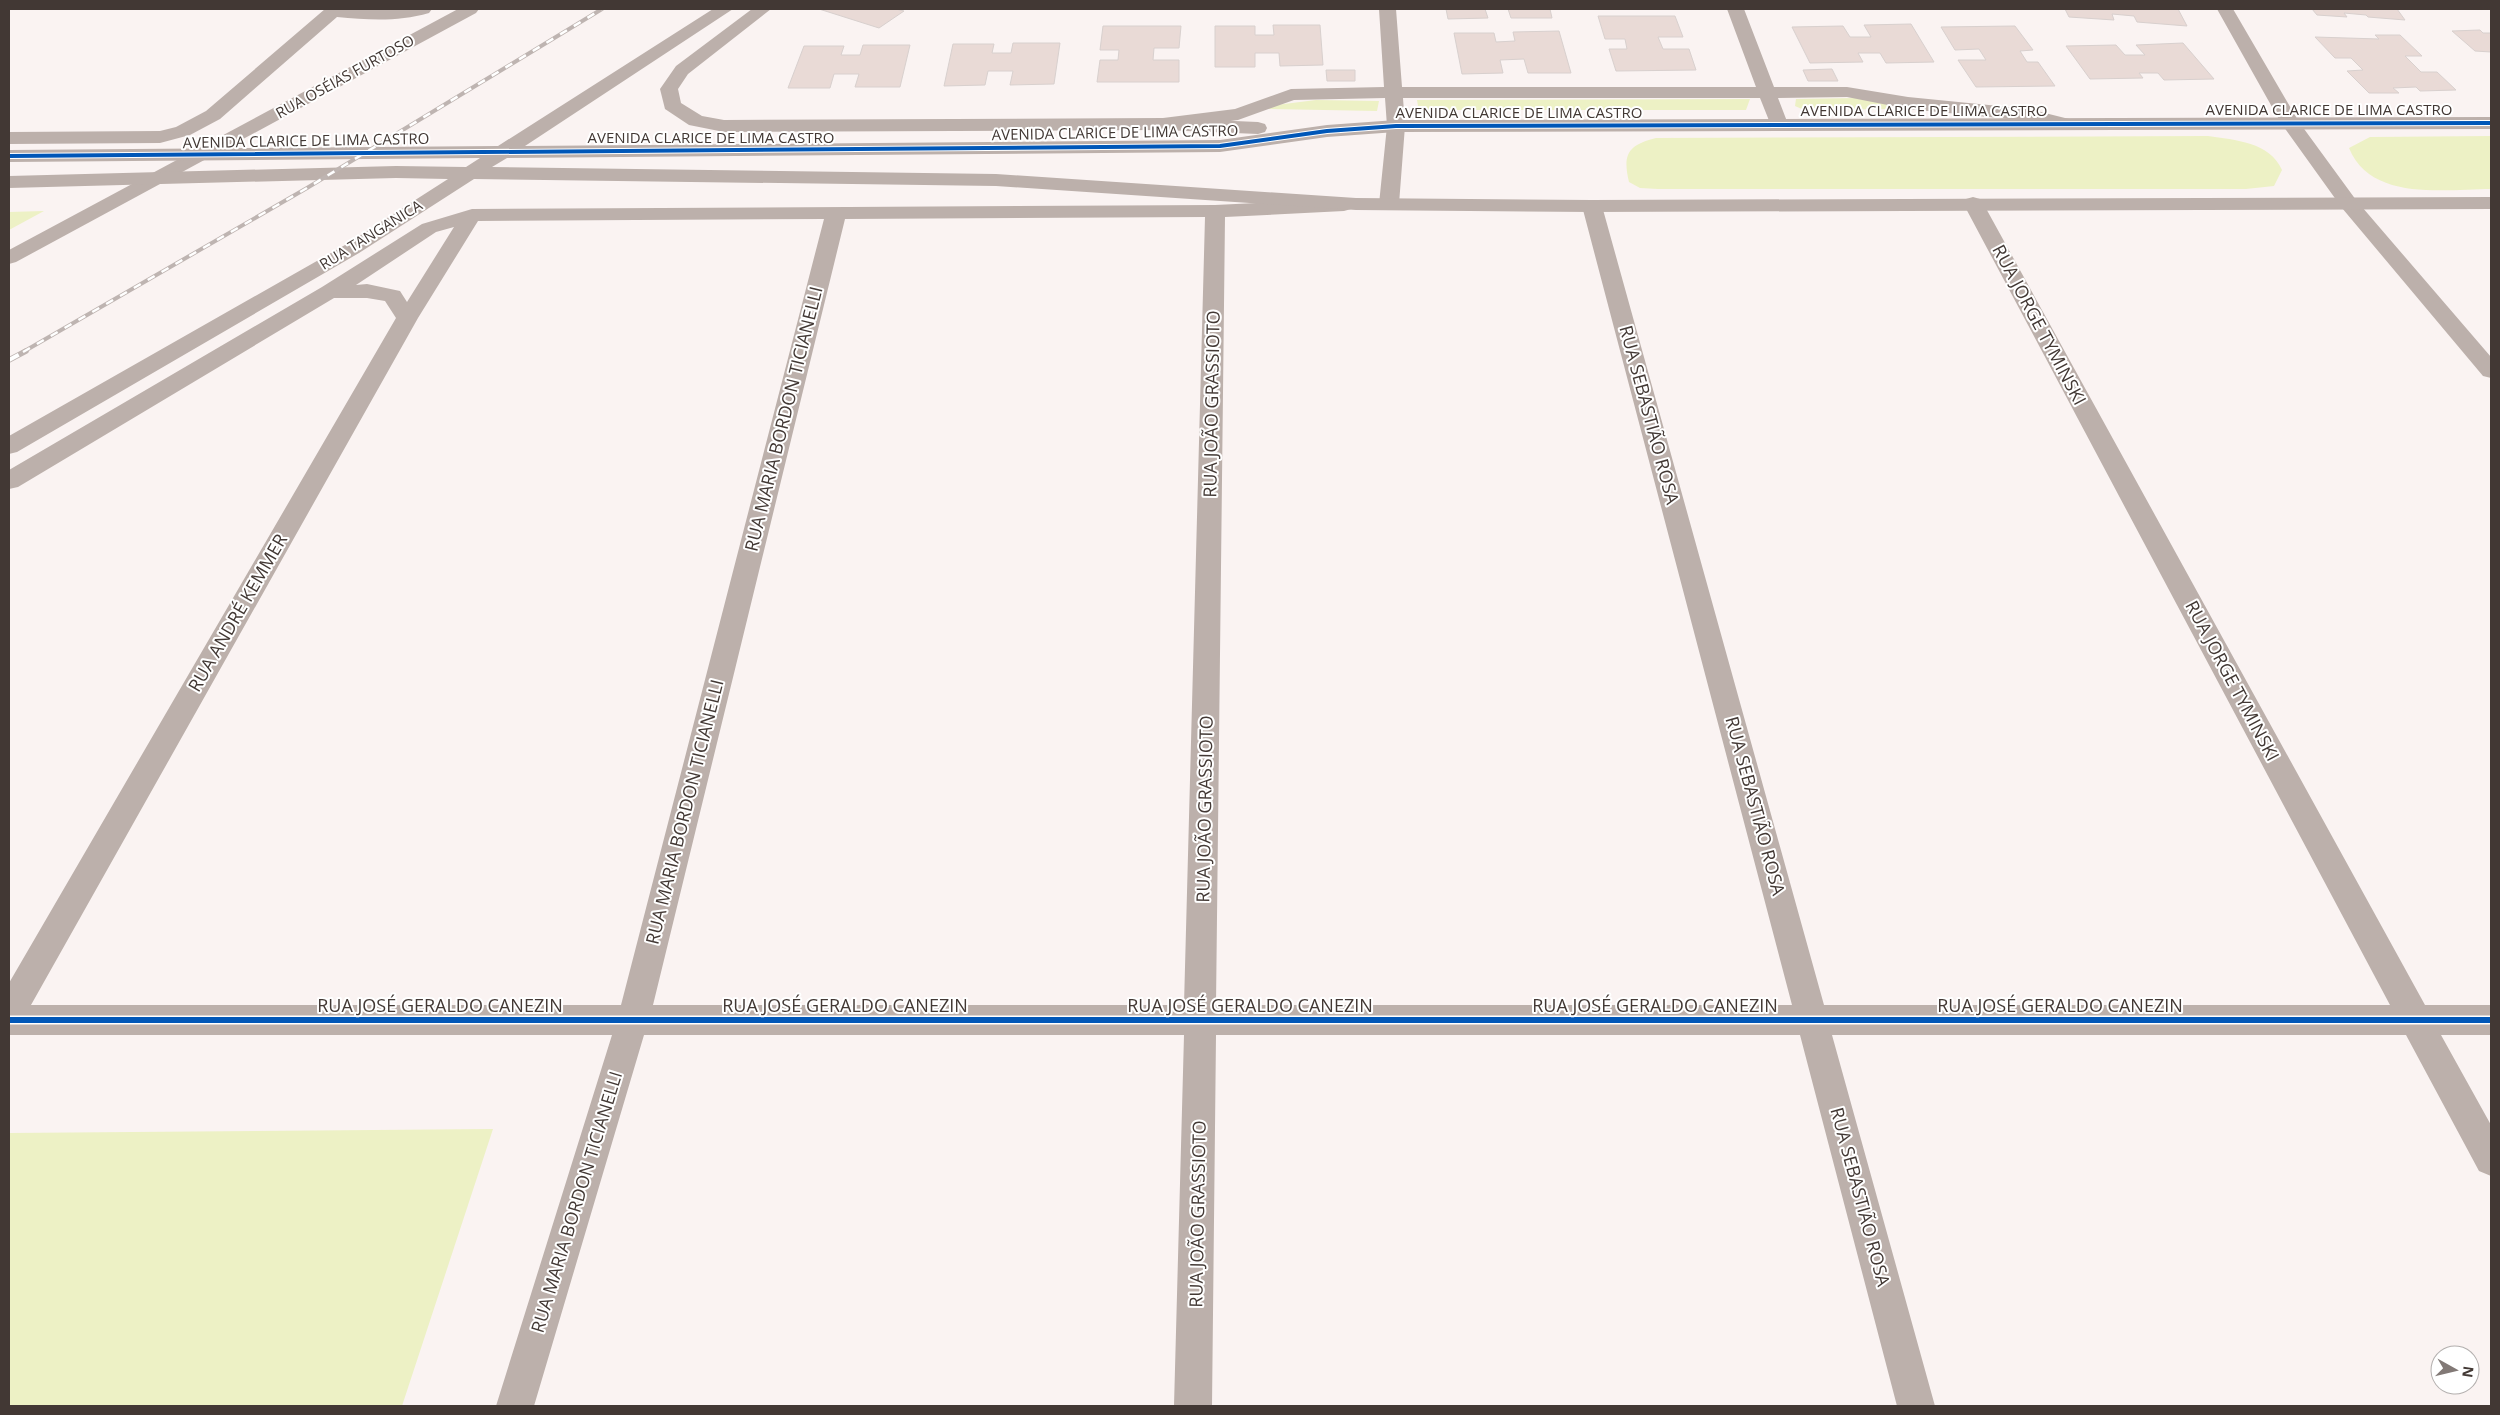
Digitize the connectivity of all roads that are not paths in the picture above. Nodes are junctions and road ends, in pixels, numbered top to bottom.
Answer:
1 (423, 9) edge
2 (470, 9) edge
3 (724, 9) edge
4 (762, 9) edge
5 (1387, 9) edge
6 (1736, 9) edge
7 (2224, 9) edge
8 (334, 10) edge
9 (1767, 91) junction
10 (1393, 92) junction
11 (2290, 123) junction
12 (2491, 123) edge
13 (1163, 124) junction
14 (1780, 124) junction
15 (2066, 124) junction
16 (1396, 126) junction
17 (1327, 130) junction
18 (9, 138) edge
19 (9, 156) edge
20 (9, 182) edge
21 (1973, 203) junction
22 (2491, 203) edge
23 (1356, 204) junction
24 (1389, 204) junction
25 (2349, 204) junction
26 (1592, 206) junction
27 (1216, 211) junction
28 (836, 213) junction
29 (472, 214) junction
30 (9, 258) edge
31 (330, 292) junction
32 (407, 318) junction
33 (2491, 370) edge
34 (9, 446) edge
35 (9, 481) edge
36 (9, 1013) edge
37 (632, 1019) junction
38 (9, 1020) edge
39 (1202, 1020) junction
40 (1813, 1020) junction
41 (2415, 1020) junction
42 (2491, 1020) edge
43 (2491, 1159) edge
44 (515, 1406) edge
45 (1194, 1406) edge
46 (1916, 1406) edge

1 - 8 street
2 - 30 street, RUA OSÉIAS FURTOSO
3 - 34 street, RUA TANGANICA
4 - 13 street
5 - 10 street
6 - 9 street
7 - 11 street
8 - 18 street
9 - 10 street
9 - 14 street
9 - 15 street
10 - 13 street
10 - 16 street
11 - 12 street, AVENIDA CLARICE DE LIMA CASTRO
11 - 15 street, AVENIDA CLARICE DE LIMA CASTRO
11 - 25 street
13 - 17 street
14 - 15 street, AVENIDA CLARICE DE LIMA CASTRO
14 - 16 street, AVENIDA CLARICE DE LIMA CASTRO
16 - 17 street, AVENIDA CLARICE DE LIMA CASTRO
16 - 24 street
17 - 19 street, AVENIDA CLARICE DE LIMA CASTRO
20 - 23 street, AVENIDA CLARICE DE LIMA CASTRO
21 - 25 street, AVENIDA CLARICE DE LIMA CASTRO
21 - 26 street, AVENIDA CLARICE DE LIMA CASTRO
21 - 41 street, RUA JORGE TYMINSKI
22 - 25 street, AVENIDA CLARICE DE LIMA CASTRO
23 - 24 street, AVENIDA CLARICE DE LIMA CASTRO
23 - 27 street
24 - 26 street, AVENIDA CLARICE DE LIMA CASTRO
25 - 33 street
26 - 40 street, RUA SEBASTIÃO ROSA
27 - 28 street
27 - 39 street, RUA JOÃO GRASSIOTO
28 - 29 street
28 - 37 street, RUA MARIA BORDON TICIANELLI
29 - 31 street
29 - 32 street, RUA ANDRÉ KEMMER
31 - 32 street
31 - 35 street
32 - 36 street, RUA ANDRÉ KEMMER
37 - 38 street, RUA JOSÉ GERALDO CANEZIN
37 - 39 street, RUA JOSÉ GERALDO CANEZIN
37 - 44 street, RUA MARIA BORDON TICIANELLI
39 - 40 street, RUA JOSÉ GERALDO CANEZIN
39 - 45 street, RUA JOÃO GRASSIOTO
40 - 41 street, RUA JOSÉ GERALDO CANEZIN
40 - 46 street, RUA SEBASTIÃO ROSA
41 - 42 street, RUA JOSÉ GERALDO CANEZIN
41 - 43 street, RUA JORGE TYMINSKI

